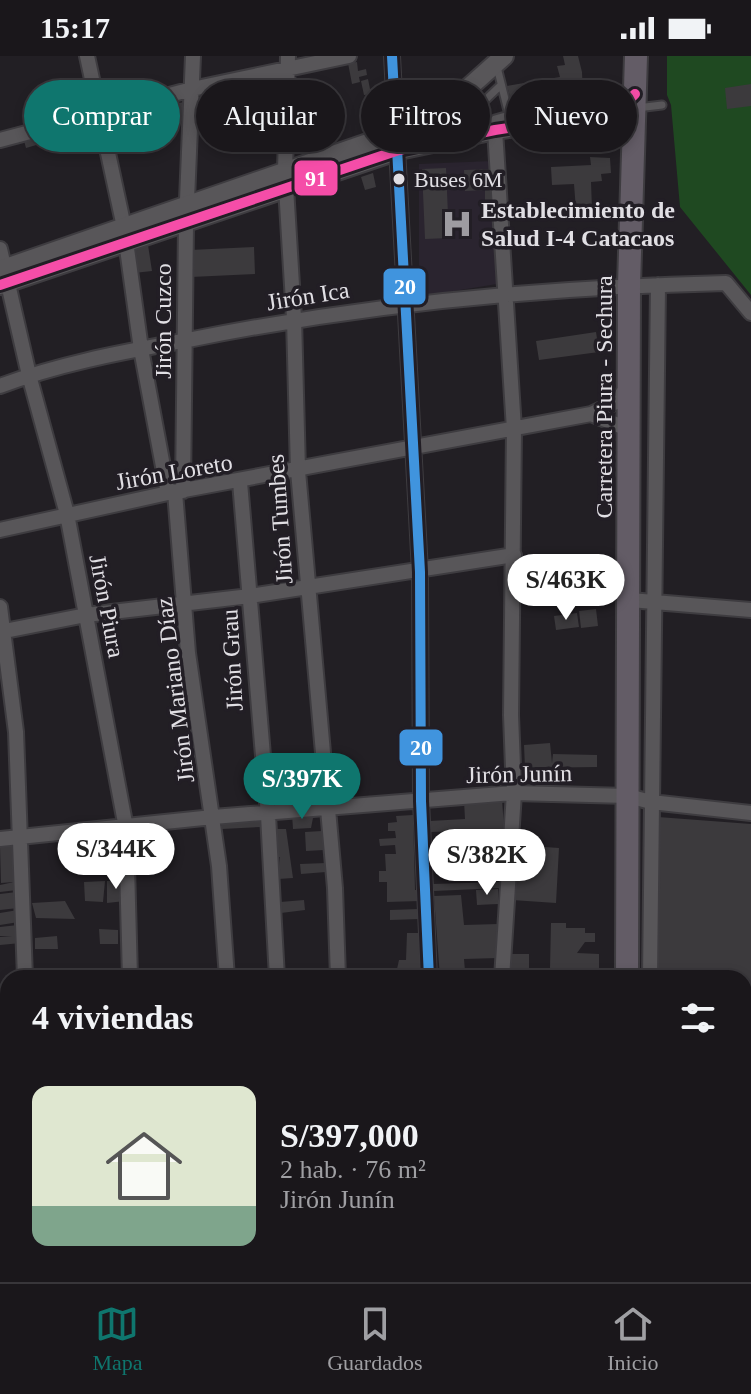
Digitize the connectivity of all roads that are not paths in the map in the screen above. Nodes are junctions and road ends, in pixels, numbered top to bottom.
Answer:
1 (87, 56) edge
2 (193, 56) edge
3 (349, 56) edge
4 (392, 56) edge
5 (636, 56) edge
6 (500, 60) edge
7 (288, 63) edge
8 (92, 80) edge
9 (394, 80) edge
10 (477, 80) edge
11 (633, 80) edge
12 (500, 86) junction
13 (192, 89) junction
14 (180, 92) edge
15 (490, 96) edge
16 (506, 105) edge
17 (662, 105) dead end
18 (637, 109) edge
19 (506, 116) edge
20 (490, 128) edge
21 (24, 133) edge
22 (0, 140) edge
23 (361, 147) edge
24 (490, 149) edge
25 (107, 152) edge
26 (392, 152) edge
27 (399, 152) edge
28 (630, 152) edge
29 (285, 181) junction
30 (187, 216) junction
31 (125, 235) junction
32 (0, 249) edge
33 (4, 276) edge
34 (629, 285) junction
35 (658, 285) junction
36 (507, 295) junction
37 (408, 304) junction
38 (751, 313) edge
39 (294, 318) junction
40 (186, 340) junction
41 (141, 349) junction
42 (29, 375) junction
43 (630, 385) junction
44 (0, 386) edge
45 (591, 414) junction
46 (514, 429) junction
47 (630, 430) junction
48 (414, 449) junction
49 (298, 471) junction
50 (240, 482) junction
51 (175, 492) junction
52 (67, 514) junction
53 (0, 530) edge
54 (514, 555) junction
55 (420, 572) junction
56 (307, 588) junction
57 (250, 596) junction
58 (630, 600) junction
59 (655, 602) junction
60 (186, 605) junction
61 (0, 607) edge
62 (751, 610) edge
63 (86, 615) junction
64 (3, 631) edge
65 (514, 793) junction
66 (628, 796) junction
67 (421, 801) junction
68 (651, 802) junction
69 (326, 809) junction
70 (751, 813) edge
71 (268, 815) junction
72 (213, 817) junction
73 (126, 828) junction
74 (18, 837) junction
75 (0, 839) edge
76 (25, 970) edge
77 (130, 970) edge
78 (226, 970) edge
79 (277, 970) edge
80 (338, 970) edge
81 (429, 970) edge
82 (503, 970) edge
83 (627, 970) edge
84 (650, 970) edge

1 - 8 street, Jirón Mariano Díaz
2 - 13 street, Jirón Cuzco
3 - 7 street
4 - 9 street
5 - 11 main road, Carretera Piura - Sechura
6 - 10 main road
6 - 12 lane
7 - 13 street
7 - 29 street, Jirón Tumbes
12 - 15 lane
12 - 16 lane
13 - 14 street
13 - 30 street, Jirón Cuzco
17 - 18 lane
19 - 20 lane
21 - 22 street
23 - 29 main road
24 - 36 street
25 - 31 street, Jirón Mariano Díaz
26 - 29 main road
27 - 37 street
28 - 34 main road, Carretera Piura - Sechura
29 - 30 main road
29 - 39 street, Jirón Tumbes
30 - 31 main road
30 - 40 street, Jirón Cuzco
31 - 33 main road
31 - 41 street, Jirón Mariano Díaz
32 - 33 street, Jirón Piura
33 - 42 street, Jirón Piura
34 - 35 street, Jirón Ica
34 - 36 street, Jirón Ica
34 - 43 main road, Carretera Piura - Sechura
35 - 38 street, Jirón Ica
35 - 59 street
36 - 37 street, Jirón Ica
36 - 46 street
37 - 39 street, Jirón Ica
37 - 48 street
39 - 40 street, Jirón Ica
39 - 49 street, Jirón Tumbes
40 - 41 street, Jirón Ica
40 - 51 street, Jirón Cuzco
41 - 42 street, Jirón Ica
41 - 51 street, Jirón Mariano Díaz
42 - 44 street, Jirón Ica
42 - 52 street, Jirón Piura
43 - 45 street, Jirón Loreto
43 - 47 main road, Carretera Piura - Sechura
45 - 46 street, Jirón Loreto
45 - 47 street
46 - 48 street, Jirón Loreto
46 - 54 street
47 - 58 main road, Carretera Piura - Sechura
48 - 49 street, Jirón Loreto
48 - 55 street
49 - 50 street, Jirón Loreto
49 - 56 street, Jirón Tumbes
50 - 51 street, Jirón Loreto
50 - 57 street, Jirón Grau
51 - 52 street, Jirón Loreto
51 - 60 street, Jirón Mariano Díaz
52 - 53 street, Jirón Loreto
52 - 63 street, Jirón Piura
54 - 55 street
54 - 65 street
55 - 56 street
55 - 67 street
56 - 57 street
56 - 69 street, Jirón Tumbes
57 - 60 street
57 - 71 street, Jirón Grau
58 - 59 street
58 - 66 main road, Carretera Piura - Sechura
59 - 62 street
59 - 68 street
60 - 63 street
60 - 72 street, Jirón Mariano Díaz
61 - 64 street
63 - 64 street
63 - 73 street, Jirón Piura
64 - 74 street
65 - 66 street, Jirón Junín
65 - 67 street, Jirón Junín
65 - 82 street
66 - 68 street, Jirón Junín
66 - 83 main road, Carretera Piura - Sechura
67 - 69 street, Jirón Junín
67 - 81 street
68 - 70 street, Jirón Junín
68 - 84 street
69 - 71 street, Jirón Junín
69 - 80 street, Jirón Tumbes
71 - 72 street, Jirón Junín
71 - 79 street, Jirón Grau
72 - 73 street, Jirón Junín
72 - 78 street, Jirón Mariano Díaz
73 - 74 street, Jirón Junín
73 - 77 street, Jirón Piura
74 - 75 street, Jirón Junín
74 - 76 street

